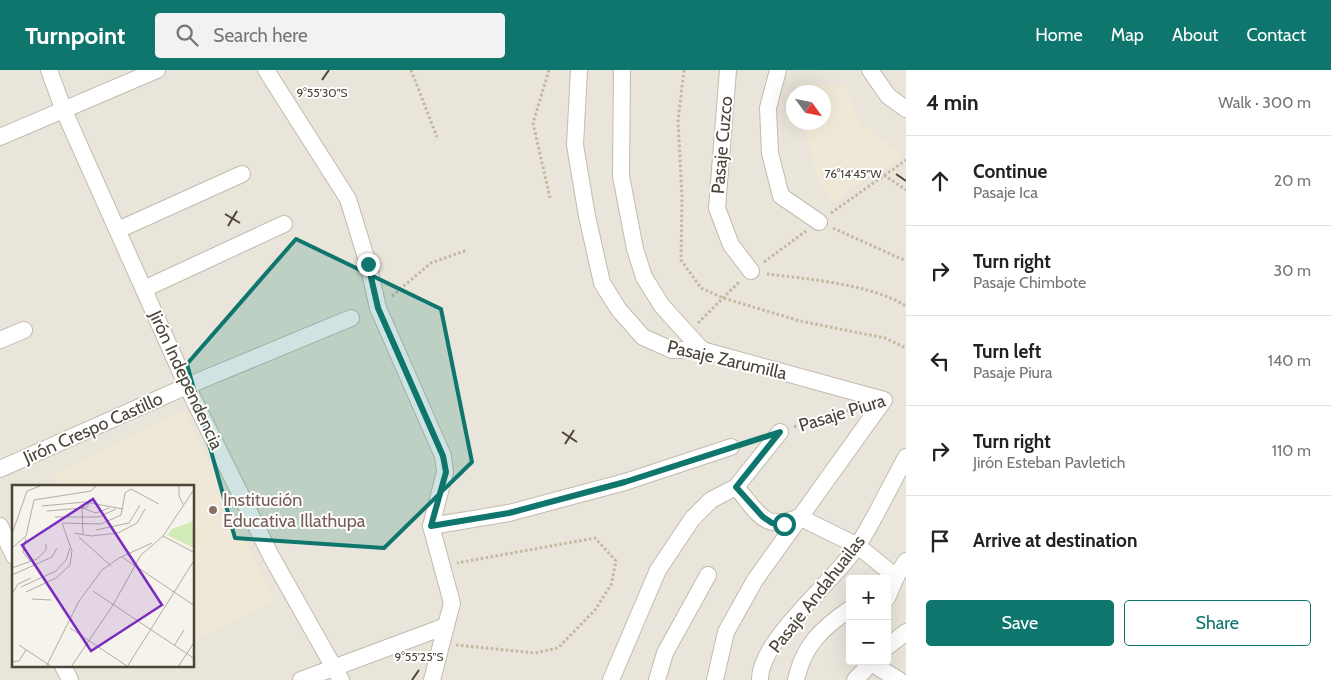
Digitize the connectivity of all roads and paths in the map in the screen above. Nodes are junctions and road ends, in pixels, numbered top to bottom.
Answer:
1 (49, 70) edge
2 (157, 70) edge
3 (266, 70) edge
4 (411, 70) edge
5 (549, 70) edge
6 (579, 70) edge
7 (622, 70) edge
8 (728, 70) edge
9 (778, 70) edge
10 (870, 70) edge
11 (906, 109) edge
12 (64, 111) junction
13 (0, 137) edge
14 (437, 137) dead end
15 (906, 160) edge
16 (242, 174) dead end
17 (884, 175) junction
18 (906, 190) edge
19 (550, 198) dead end
20 (819, 222) junction
21 (284, 224) dead end
22 (118, 230) junction
23 (467, 250) dead end
24 (906, 261) edge
25 (751, 271) junction
26 (144, 289) junction
27 (906, 306) edge
28 (378, 308) junction
29 (351, 318) dead end
30 (24, 330) dead end
31 (687, 334) junction
32 (0, 340) edge
33 (702, 350) junction
34 (187, 386) junction
35 (855, 408) dead end
36 (780, 432) joint
37 (731, 447) dead end
38 (906, 457) edge
39 (0, 469) edge
40 (736, 487) junction
41 (799, 517) junction
42 (0, 526) edge
43 (431, 526) junction
44 (858, 546) junction
45 (12, 552) edge
46 (906, 561) edge
47 (442, 566) junction
48 (708, 575) dead end
49 (892, 580) edge
50 (846, 612) edge
51 (446, 626) junction
52 (441, 644) junction
53 (869, 665) edge
54 (876, 665) edge
55 (64, 668) edge
56 (337, 673) edge
57 (70, 680) edge
58 (301, 680) edge
59 (432, 680) edge
60 (611, 680) edge
61 (657, 680) edge
62 (715, 680) edge
63 (760, 680) edge
64 (796, 680) edge
65 (855, 680) edge
66 (899, 680) edge

1 - 12 street, Jirón Independencia
2 - 12 street
3 - 28 street
4 - 14 path
5 - 19 path
6 - 33 street, Pasaje Zarumilla
7 - 31 street
8 - 25 street, Pasaje Cuzco
9 - 20 street
10 - 11 street
12 - 13 street
12 - 22 street, Jirón Independencia
15 - 17 path
16 - 22 street
17 - 18 path
17 - 20 path
20 - 24 path
20 - 25 path
21 - 26 street
22 - 26 street, Jirón Independencia
23 - 28 path
25 - 27 path
25 - 31 path
26 - 34 street, Jirón Independencia
28 - 43 street
29 - 34 street, Jirón Crespo Castillo
30 - 32 street
31 - 33 street
33 - 41 street, Pasaje Zarumilla
34 - 39 street, Jirón Crespo Castillo
34 - 56 street, Jirón Independencia
35 - 36 path, Pasaje Piura
36 - 40 street
37 - 43 street
38 - 44 street, Pasaje Andahuailas
40 - 41 street
40 - 60 street
41 - 44 street
41 - 62 street
42 - 45 street
43 - 47 street
44 - 49 street
44 - 63 street, Pasaje Andahuailas
46 - 49 street
47 - 51 street
47 - 52 path
48 - 61 street
50 - 64 street
51 - 52 street
51 - 56 street
52 - 59 street
53 - 65 street
54 - 66 street
55 - 57 street
56 - 58 street

